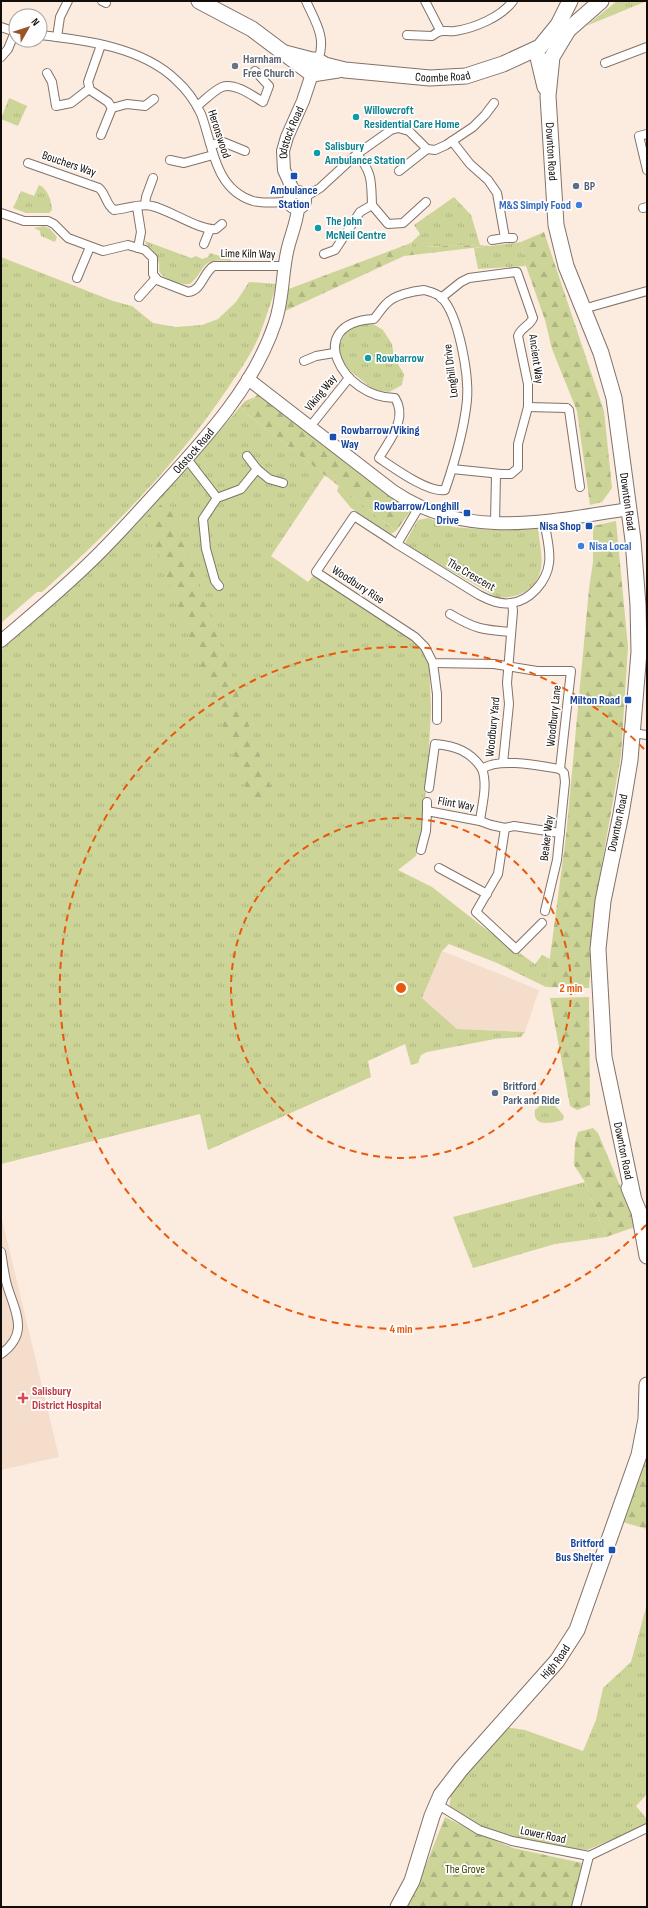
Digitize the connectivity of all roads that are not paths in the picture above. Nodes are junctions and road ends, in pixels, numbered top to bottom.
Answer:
1 (68, 1) edge
2 (199, 1) edge
3 (306, 1) edge
4 (425, 1) edge
5 (513, 1) edge
6 (570, 1) edge
7 (580, 1) edge
8 (601, 1) edge
9 (440, 30) junction
10 (567, 32) junction
11 (407, 35) dead end
12 (48, 36) edge
13 (58, 37) junction
14 (101, 45) junction
15 (647, 47) edge
16 (8, 48) edge
17 (538, 48) junction
18 (1, 57) edge
19 (514, 60) junction
20 (605, 63) dead end
21 (315, 67) junction
22 (255, 71) dead end
23 (47, 73) dead end
24 (541, 75) junction
25 (89, 89) junction
26 (548, 96) junction
27 (154, 99) dead end
28 (494, 103) dead end
29 (197, 106) junction
30 (112, 108) junction
31 (647, 134) edge
32 (101, 135) dead end
33 (452, 141) junction
34 (211, 145) junction
35 (427, 149) junction
36 (245, 152) dead end
37 (357, 154) junction
38 (213, 155) junction
39 (170, 160) dead end
40 (28, 163) dead end
41 (647, 170) edge
42 (399, 171) dead end
43 (153, 178) dead end
44 (296, 200) junction
45 (426, 202) dead end
46 (372, 205) junction
47 (141, 206) junction
48 (1, 213) edge
49 (222, 224) dead end
50 (210, 229) junction
51 (492, 240) dead end
52 (204, 244) dead end
53 (90, 247) junction
54 (138, 248) junction
55 (324, 254) dead end
56 (285, 266) junction
57 (77, 278) dead end
58 (156, 278) junction
59 (647, 291) edge
60 (139, 297) dead end
61 (441, 298) junction
62 (583, 309) junction
63 (334, 353) junction
64 (304, 361) dead end
65 (349, 378) junction
66 (248, 379) junction
67 (528, 407) junction
68 (308, 428) junction
69 (247, 456) dead end
70 (187, 459) junction
71 (452, 469) junction
72 (257, 470) junction
73 (496, 474) junction
74 (283, 483) dead end
75 (580, 487) dead end
76 (217, 498) junction
77 (419, 507) junction
78 (629, 509) junction
79 (354, 516) joint
80 (544, 520) junction
81 (496, 524) junction
82 (397, 544) junction
83 (218, 582) dead end
84 (512, 603) junction
85 (450, 614) dead end
86 (511, 632) junction
87 (1, 641) edge
88 (433, 663) junction
89 (508, 666) junction
90 (437, 720) dead end
91 (640, 734) edge
92 (503, 762) junction
93 (482, 769) junction
94 (560, 769) junction
95 (429, 788) dead end
96 (427, 802) dead end
97 (427, 811) junction
98 (480, 821) junction
99 (505, 828) junction
100 (560, 833) junction
101 (421, 850) dead end
102 (440, 868) dead end
103 (487, 894) junction
104 (545, 911) dead end
105 (542, 923) dead end
106 (643, 1210) edge
107 (1, 1252) edge
108 (647, 1256) edge
109 (1, 1354) edge
110 (647, 1385) edge
111 (437, 1804) junction
112 (647, 1828) edge
113 (589, 1856) junction
114 (398, 1907) edge
115 (576, 1907) edge

1 - 13 street
2 - 21 highway, Coombe Road
3 - 21 street
4 - 9 street
5 - 9 street
6 - 17 highway
7 - 8 highway
8 - 10 highway, Downton Road
9 - 11 street
10 - 17 highway, Downton Road
10 - 26 highway, Downton Road
12 - 13 street, Heronswood
13 - 14 street, Heronswood
14 - 25 street
14 - 29 street, Heronswood
15 - 20 street
16 - 18 street
17 - 19 highway, Coombe Road
17 - 24 highway, Downton Road
19 - 21 highway, Coombe Road
19 - 24 highway
21 - 44 street, Odstock Road
22 - 29 street
23 - 25 street
24 - 26 highway, Downton Road
25 - 30 street
26 - 62 highway, Downton Road
27 - 30 street
28 - 33 street
29 - 34 street, Heronswood
30 - 32 street
31 - 41 street
33 - 35 street
33 - 51 street
34 - 36 street
34 - 38 street, Heronswood
35 - 37 street
35 - 42 street
37 - 44 street
37 - 46 street
38 - 39 street
38 - 44 street, Heronswood
40 - 47 street, Bouchers Way
43 - 47 street
44 - 56 street, Odstock Road
45 - 46 street
46 - 55 street
47 - 50 street, Bouchers Way
47 - 54 street
48 - 53 street
49 - 50 street
50 - 52 street
53 - 54 street
53 - 57 street
54 - 58 street
56 - 58 street, Lime Kiln Way
56 - 66 street, Odstock Road
58 - 60 street
59 - 62 street
61 - 63 street
61 - 67 street, Ancient Way
61 - 71 street, Longhill Drive
62 - 78 highway, Downton Road
63 - 64 street
63 - 65 street, Viking Way
65 - 68 street, Viking Way
65 - 71 street, Longhill Drive
66 - 68 street
66 - 70 street, Odstock Road
67 - 73 street, Ancient Way
67 - 75 street
68 - 77 street
69 - 72 street
70 - 76 street
70 - 87 street, Odstock Road
71 - 73 street, Ancient Way
72 - 74 street
72 - 76 street
73 - 81 street
76 - 83 street
77 - 81 street
77 - 82 street
78 - 80 street
78 - 91 highway, Downton Road
79 - 82 street, The Crescent
79 - 88 street, Woodbury Rise
80 - 81 street
80 - 84 street
82 - 84 street, The Crescent
84 - 86 street, Woodbury Yard
85 - 86 street
86 - 89 street, Woodbury Yard
88 - 89 street
88 - 90 street, Woodbury Rise
89 - 92 street, Woodbury Yard
89 - 94 street, Woodbury Lane
91 - 106 highway, Downton Road
92 - 93 street, Woodbury Yard
92 - 94 street
93 - 95 street, Woodbury Yard
93 - 98 street, Flint Way
94 - 100 street, Beaker Way
96 - 97 street, Flint Way
97 - 98 street, Flint Way
97 - 101 street, Flint Way
98 - 99 street, Flint Way
99 - 100 street, Flint Way
99 - 103 street
100 - 104 street, Beaker Way
102 - 103 street
103 - 105 street
106 - 108 highway
107 - 109 street
110 - 111 highway, High Road
111 - 113 street, Lower Road
111 - 114 highway, High Road
112 - 113 street
113 - 115 street

